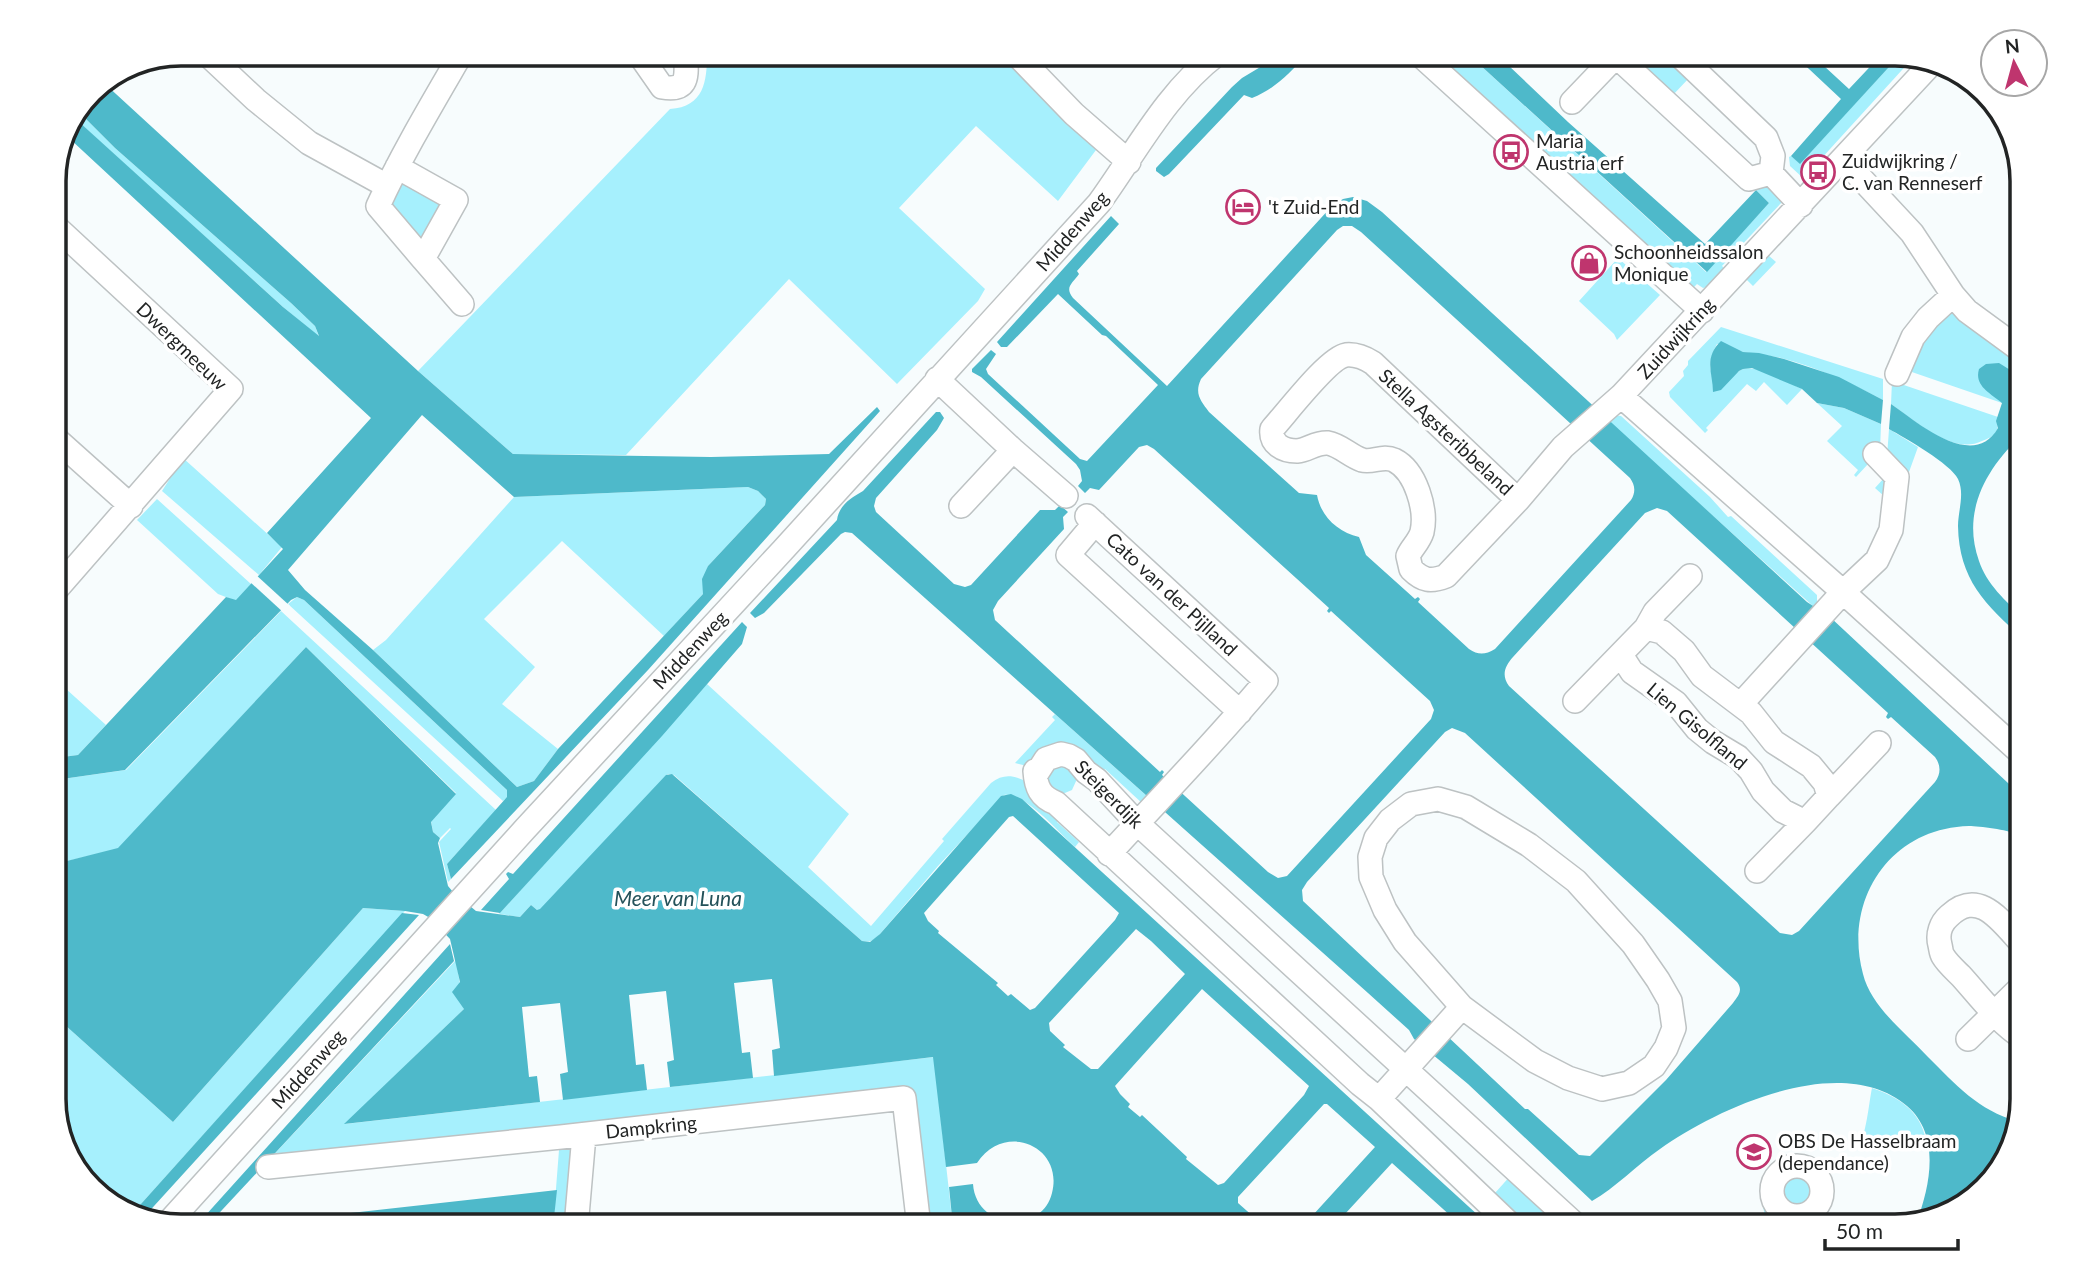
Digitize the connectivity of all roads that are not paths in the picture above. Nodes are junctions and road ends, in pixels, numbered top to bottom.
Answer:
1 (220, 66) edge
2 (454, 66) edge
3 (647, 66) edge
4 (686, 66) edge
5 (1028, 66) edge
6 (1201, 66) edge
7 (1432, 66) edge
8 (1606, 66) edge
9 (1629, 66) edge
10 (1691, 66) edge
11 (1925, 70) edge
12 (1572, 102) dead end
13 (1843, 159) junction
14 (1129, 162) junction
15 (1771, 173) junction
16 (392, 176) junction
17 (1801, 205) junction
18 (67, 238) edge
19 (423, 259) junction
20 (1953, 295) junction
21 (462, 304) dead end
22 (1702, 311) junction
23 (2010, 343) edge
24 (1897, 374) dead end
25 (937, 379) junction
26 (1621, 396) junction
27 (67, 449) edge
28 (1013, 450) junction
29 (1875, 454) dead end
30 (1066, 496) dead end
31 (1518, 500) junction
32 (131, 506) junction
33 (961, 506) dead end
34 (1690, 576) dead end
35 (67, 577) edge
36 (1836, 600) junction
37 (1646, 628) junction
38 (1621, 655) junction
39 (1574, 701) dead end
40 (1741, 704) junction
41 (1240, 712) junction
42 (1879, 743) dead end
43 (2010, 744) edge
44 (1829, 796) junction
45 (1144, 815) junction
46 (1805, 822) junction
47 (1109, 854) junction
48 (1757, 872) dead end
49 (2010, 931) edge
50 (2010, 997) edge
51 (1462, 1007) junction
52 (1994, 1012) junction
53 (2010, 1026) edge
54 (1969, 1039) dead end
55 (1412, 1060) junction
56 (1379, 1099) junction
57 (584, 1135) junction
58 (268, 1167) dead end
59 (177, 1214) edge
60 (577, 1214) edge
61 (917, 1214) edge
62 (1499, 1214) edge
63 (1565, 1214) edge

1 - 16 street
2 - 16 street
3 - 4 street
5 - 14 street
6 - 14 street, Middenweg
7 - 22 street
8 - 12 street
9 - 15 street
10 - 15 street
11 - 13 street, Zuidwijkring
13 - 17 street, Zuidwijkring
13 - 20 street
14 - 25 street, Middenweg
15 - 17 street
16 - 19 street
16 - 19 street
17 - 22 street, Zuidwijkring
18 - 32 street, Dwergmeeuw
19 - 21 street
20 - 23 street
20 - 24 street
22 - 26 street, Zuidwijkring
25 - 28 street
25 - 59 street, Middenweg
26 - 31 street, Stella Agsteribbeland
26 - 36 street, Zuidwijkring
27 - 32 street
28 - 30 street
28 - 33 street
29 - 36 street
31 - 31 street, Stella Agsteribbeland
32 - 35 street
34 - 37 street
36 - 40 street
36 - 43 street, Zuidwijkring
37 - 38 street
37 - 40 street, Lien Gisolfland
38 - 39 street
38 - 46 street, Lien Gisolfland
40 - 44 street, Lien Gisolfland
41 - 41 street, Cato van der Pijlland
41 - 45 street, Cato van der Pijlland
42 - 44 street
44 - 46 street
45 - 47 street, Cato van der Pijlland
45 - 47 street, Steigerdijk
45 - 55 street, Steigerdijk
46 - 48 street
47 - 56 street, Steigerdijk
49 - 52 street
50 - 52 street
51 - 51 street
51 - 55 street
52 - 53 street
52 - 54 street
55 - 56 street
55 - 63 street, Steigerdijk
56 - 62 street, Steigerdijk
57 - 58 street, Dampkring
57 - 60 street
57 - 61 street, Dampkring

